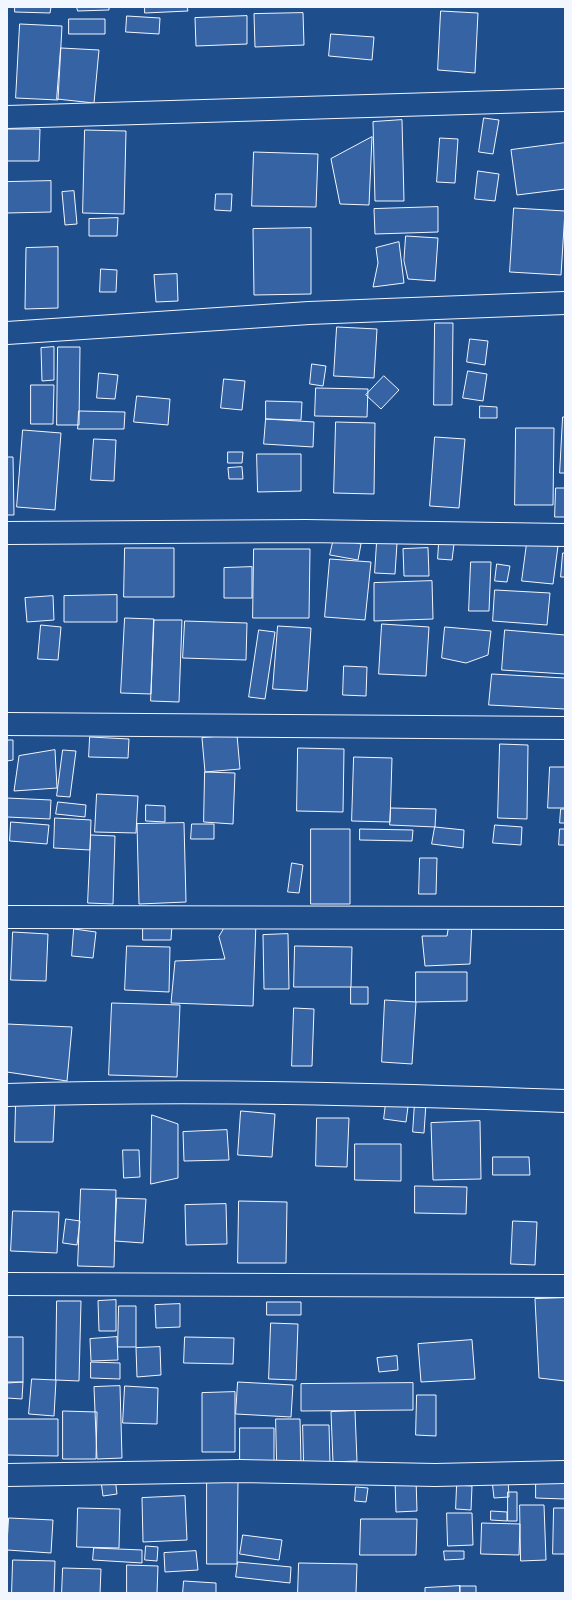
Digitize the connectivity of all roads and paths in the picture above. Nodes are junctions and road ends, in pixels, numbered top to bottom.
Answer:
1 (565, 100) edge
2 (7, 117) edge
3 (565, 303) edge
4 (7, 333) edge
5 (7, 533) edge
6 (565, 535) edge
7 (7, 724) edge
8 (565, 728) edge
9 (7, 917) edge
10 (565, 918) edge
11 (7, 1095) edge
12 (565, 1101) edge
13 (7, 1284) edge
14 (565, 1286) edge
15 (565, 1472) edge
16 (7, 1475) edge

1 - 2 street
3 - 4 street
5 - 6 street
7 - 8 street
9 - 10 street
11 - 12 street
13 - 14 street
15 - 16 street

